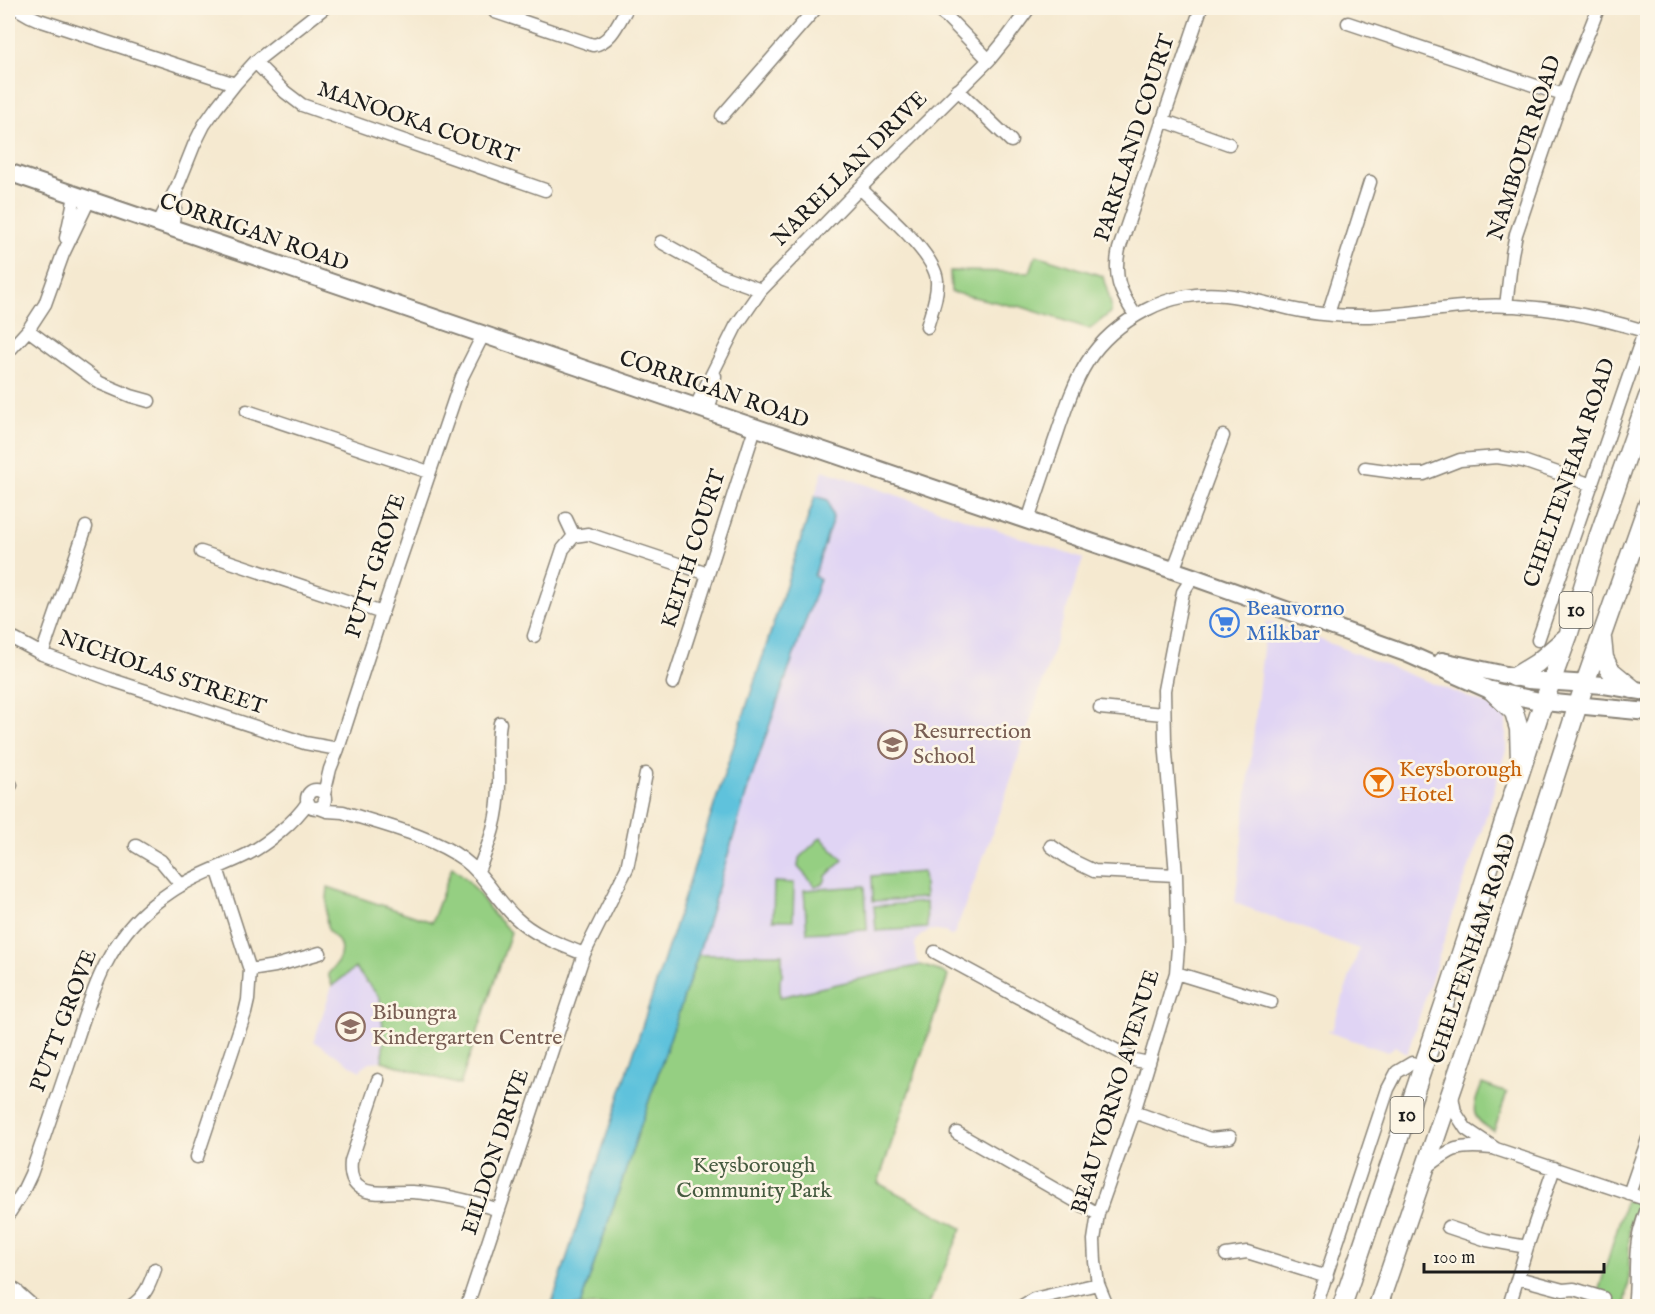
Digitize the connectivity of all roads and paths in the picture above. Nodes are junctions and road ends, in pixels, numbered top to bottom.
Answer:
1 (16, 8) edge
2 (324, 8) edge
3 (627, 8) edge
4 (816, 8) edge
5 (934, 8) edge
6 (1029, 8) edge
7 (1201, 8) edge
8 (1598, 8) edge
9 (495, 12) dead end
10 (1348, 23) dead end
11 (988, 60) junction
12 (255, 62) junction
13 (235, 84) junction
14 (958, 90) junction
15 (1563, 95) junction
16 (722, 116) dead end
17 (1162, 120) junction
18 (1011, 141) dead end
19 (1229, 144) dead end
20 (8, 172) edge
21 (1370, 182) dead end
22 (860, 188) junction
23 (545, 190) dead end
24 (82, 198) junction
25 (165, 226) junction
26 (661, 242) dead end
27 (722, 276) junction
28 (761, 290) junction
29 (752, 302) junction
30 (1506, 306) junction
31 (1328, 314) junction
32 (1135, 315) junction
33 (927, 327) dead end
34 (1646, 328) edge
35 (28, 330) junction
36 (477, 333) junction
37 (8, 352) edge
38 (1647, 397) edge
39 (149, 401) dead end
40 (702, 410) junction
41 (247, 411) dead end
42 (755, 428) junction
43 (1223, 436) dead end
44 (1365, 468) dead end
45 (429, 472) junction
46 (1592, 485) junction
47 (1647, 504) edge
48 (566, 519) dead end
49 (1028, 521) junction
50 (86, 527) dead end
51 (574, 536) junction
52 (201, 552) dead end
53 (1173, 570) junction
54 (708, 574) junction
55 (1193, 577) junction
56 (382, 613) junction
57 (8, 636) edge
58 (534, 636) dead end
59 (1568, 636) junction
60 (1602, 637) junction
61 (1538, 640) dead end
62 (1406, 653) junction
63 (42, 654) junction
64 (1514, 677) junction
65 (1552, 681) junction
66 (673, 683) dead end
67 (1585, 683) junction
68 (1640, 690) edge
69 (1492, 691) junction
70 (1544, 702) junction
71 (1578, 707) junction
72 (1100, 708) dead end
73 (1647, 712) edge
74 (1163, 714) junction
75 (500, 723) dead end
76 (334, 759) junction
77 (1520, 773) junction
78 (645, 774) dead end
79 (318, 801) junction
80 (136, 846) dead end
81 (1051, 846) dead end
82 (217, 868) junction
83 (478, 871) junction
84 (1176, 875) junction
85 (181, 885) junction
86 (935, 952) dead end
87 (320, 953) dead end
88 (584, 954) junction
89 (250, 970) junction
90 (1176, 973) junction
91 (1271, 1002) dead end
92 (1149, 1063) junction
93 (1423, 1066) junction
94 (378, 1080) dead end
95 (1451, 1091) junction
96 (1134, 1112) junction
97 (957, 1133) dead end
98 (1230, 1137) dead end
99 (1647, 1139) edge
100 (1496, 1149) junction
101 (197, 1156) dead end
102 (1554, 1168) junction
103 (1425, 1169) junction
104 (1629, 1194) junction
105 (1647, 1200) edge
106 (1647, 1206) edge
107 (499, 1210) junction
108 (1098, 1214) junction
109 (8, 1215) edge
110 (1448, 1227) dead end
111 (1527, 1247) junction
112 (1227, 1255) dead end
113 (155, 1269) dead end
114 (1327, 1277) junction
115 (1518, 1278) junction
116 (1098, 1284) junction
117 (12, 1288) edge
118 (1603, 1298) dead end
119 (8, 1302) edge
120 (33, 1306) edge
121 (131, 1306) edge
122 (467, 1306) edge
123 (1022, 1306) edge
124 (1107, 1306) edge
125 (1316, 1306) edge
126 (1342, 1306) edge
127 (1378, 1306) edge
128 (1509, 1306) edge
129 (1634, 1306) edge

1 - 13 street
2 - 12 street
3 - 9 street
4 - 16 street
5 - 11 street
6 - 11 street, NARELLAN DRIVE
7 - 17 street, PARKLAND COURT
8 - 15 street, NAMBOUR ROAD
10 - 15 street
11 - 14 street, NARELLAN DRIVE
12 - 13 street
12 - 23 street, MANOOKA COURT
13 - 25 street
14 - 18 street
14 - 22 street, NARELLAN DRIVE
15 - 30 street, NAMBOUR ROAD
17 - 19 street
17 - 32 street, PARKLAND COURT
20 - 24 main road, CORRIGAN ROAD
21 - 31 street
22 - 28 street, NARELLAN DRIVE
22 - 33 street
24 - 25 main road, CORRIGAN ROAD
24 - 35 street
25 - 36 main road, CORRIGAN ROAD
26 - 27 street
27 - 28 street
27 - 29 street
28 - 29 street, NARELLAN DRIVE
29 - 40 street, NARELLAN DRIVE
30 - 31 street
30 - 34 street
31 - 32 street
32 - 49 street
34 - 46 street, CHELTENHAM ROAD
35 - 37 street
35 - 39 street
36 - 40 main road, CORRIGAN ROAD
36 - 45 street, PUTT GROVE
38 - 59 main road, CHELTENHAM ROAD / 10
40 - 42 main road, CORRIGAN ROAD
41 - 45 street
42 - 49 main road, CORRIGAN ROAD
42 - 54 street, KEITH COURT
43 - 53 street
44 - 46 street
45 - 56 street, PUTT GROVE
46 - 61 street, CHELTENHAM ROAD
47 - 60 main road, CHELTENHAM ROAD / 10
48 - 51 street
49 - 53 main road, CORRIGAN ROAD
50 - 63 street
51 - 54 street
51 - 58 street
52 - 56 street
53 - 55 main road, CORRIGAN ROAD
54 - 66 street, KEITH COURT
55 - 62 main road, CORRIGAN ROAD
55 - 74 street, BEAU VORNO AVENUE
56 - 76 street, PUTT GROVE
57 - 63 street, NICHOLAS STREET
59 - 64 main road
59 - 65 main road, CHELTENHAM ROAD / 10
60 - 67 main road, CHELTENHAM ROAD / 10
60 - 68 main road
62 - 64 main road, CORRIGAN ROAD
62 - 69 main road, CORRIGAN ROAD
63 - 76 street, NICHOLAS STREET
64 - 65 main road, CORRIGAN ROAD
65 - 67 main road, CORRIGAN ROAD
65 - 70 main road, CHELTENHAM ROAD / 10
67 - 68 main road, CORRIGAN ROAD
67 - 71 main road, CHELTENHAM ROAD / 10
69 - 70 main road, CORRIGAN ROAD
69 - 77 main road
70 - 71 main road, CORRIGAN ROAD
70 - 77 main road, CHELTENHAM ROAD / 10
71 - 73 main road, CORRIGAN ROAD
71 - 95 main road, CHELTENHAM ROAD / 10
72 - 74 street
74 - 84 street, BEAU VORNO AVENUE
75 - 83 street
76 - 79 street, PUTT GROVE
77 - 93 main road, CHELTENHAM ROAD / 10
78 - 88 street, EILDON DRIVE
79 - 82 street, PUTT GROVE
79 - 83 street
80 - 85 street
81 - 84 street
82 - 85 street, PUTT GROVE
82 - 89 street
83 - 88 street
84 - 90 street, BEAU VORNO AVENUE
85 - 109 street, PUTT GROVE
86 - 92 street
87 - 89 street
88 - 107 street, EILDON DRIVE
89 - 101 street
90 - 91 street
90 - 92 street, BEAU VORNO AVENUE
92 - 96 street, BEAU VORNO AVENUE
93 - 114 street, CHELTENHAM ROAD
93 - 126 main road, CHELTENHAM ROAD / 10
94 - 107 street
95 - 100 street
95 - 103 main road, CHELTENHAM ROAD / 10
96 - 98 street
96 - 108 street, BEAU VORNO AVENUE
97 - 108 street
99 - 104 street
100 - 102 street
100 - 103 street
102 - 104 street
102 - 111 street
103 - 127 main road, CHELTENHAM ROAD / 10
104 - 105 street
106 - 129 street
107 - 122 street, EILDON DRIVE
108 - 116 street, BEAU VORNO AVENUE
110 - 111 street
111 - 115 street
112 - 114 street
113 - 121 street
114 - 125 street, CHELTENHAM ROAD
115 - 118 street
115 - 128 street
116 - 123 street
116 - 124 street, BEAU VORNO AVENUE
117 - 119 street
117 - 120 street

